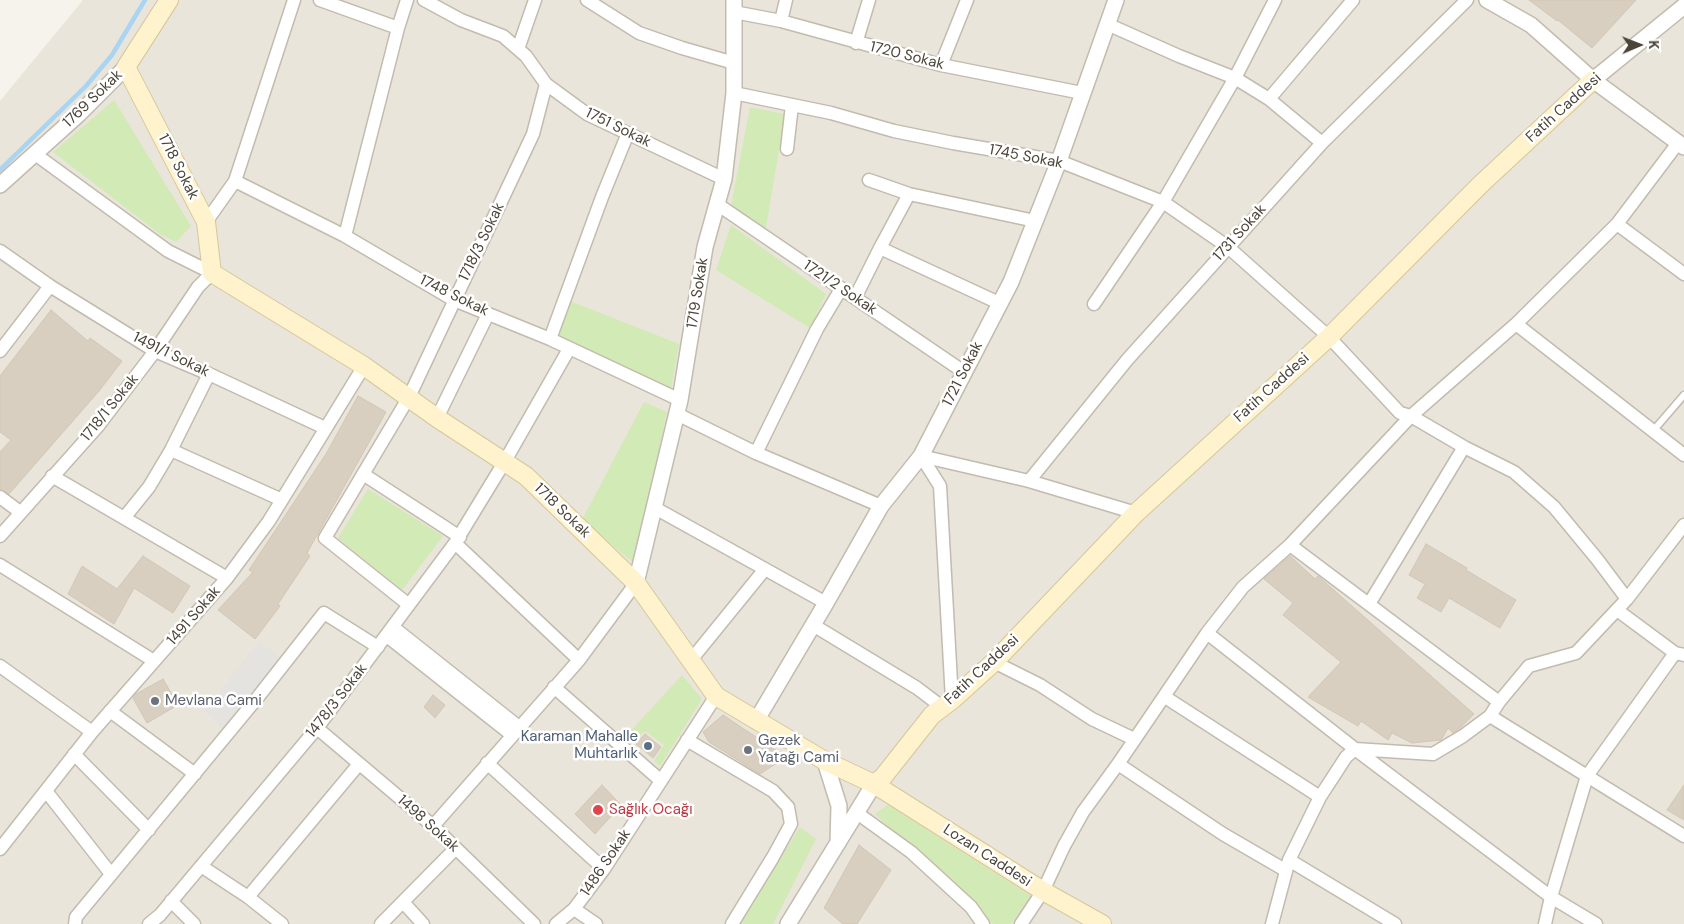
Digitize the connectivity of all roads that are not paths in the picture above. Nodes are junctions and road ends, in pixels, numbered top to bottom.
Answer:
1 (169, 0) edge
2 (294, 0) edge
3 (320, 0) edge
4 (407, 0) edge
5 (424, 0) edge
6 (535, 0) edge
7 (587, 0) edge
8 (786, 0) edge
9 (869, 0) edge
10 (967, 0) edge
11 (1116, 0) edge
12 (1275, 0) edge
13 (1353, 0) edge
14 (1467, 0) edge
15 (1487, 0) edge
16 (734, 6) edge
17 (1684, 6) edge
18 (781, 21) junction
19 (1107, 24) junction
20 (398, 28) junction
21 (856, 43) junction
22 (518, 49) junction
23 (734, 63) junction
24 (942, 65) junction
25 (126, 67) junction
26 (1235, 78) junction
27 (1593, 80) junction
28 (546, 84) junction
29 (734, 93) junction
30 (1082, 93) junction
31 (1269, 99) junction
32 (792, 105) junction
33 (628, 133) junction
34 (1322, 143) junction
35 (1681, 145) edge
36 (787, 149) dead end
37 (35, 154) junction
38 (1059, 161) junction
39 (724, 179) junction
40 (869, 180) dead end
41 (235, 181) junction
42 (0, 185) edge
43 (909, 194) junction
44 (1164, 202) junction
45 (717, 204) junction
46 (1035, 221) junction
47 (206, 222) junction
48 (1617, 224) junction
49 (345, 236) junction
50 (1228, 247) junction
51 (880, 248) junction
52 (0, 251) edge
53 (212, 273) junction
54 (1684, 274) edge
55 (50, 286) junction
56 (841, 288) junction
57 (855, 298) junction
58 (454, 300) junction
59 (1000, 303) junction
60 (1094, 304) dead end
61 (488, 314) junction
62 (1516, 324) junction
63 (1329, 337) junction
64 (550, 339) junction
65 (569, 349) junction
66 (0, 351) edge
67 (155, 351) junction
68 (364, 366) junction
69 (964, 372) junction
70 (209, 374) junction
71 (1684, 395) edge
72 (408, 397) junction
73 (678, 407) junction
74 (1411, 416) junction
75 (437, 418) junction
76 (325, 428) junction
77 (1653, 431) junction
78 (1464, 447) junction
79 (171, 450) junction
80 (756, 452) junction
81 (1684, 455) edge
82 (920, 456) junction
83 (505, 462) junction
84 (363, 474) junction
85 (52, 476) junction
86 (1029, 481) junction
87 (0, 497) edge
88 (282, 500) junction
89 (881, 506) junction
90 (655, 508) junction
91 (20, 512) junction
92 (1136, 512) junction
93 (124, 518) junction
94 (1684, 525) edge
95 (0, 536) edge
96 (457, 540) junction
97 (1290, 545) junction
98 (0, 565) edge
99 (765, 569) junction
100 (227, 578) junction
101 (636, 583) junction
102 (1627, 599) junction
103 (826, 603) junction
104 (1368, 604) junction
105 (409, 606) junction
106 (1617, 610) junction
107 (812, 625) junction
108 (390, 632) junction
109 (1207, 633) junction
110 (378, 647) junction
111 (1680, 654) edge
112 (579, 660) junction
113 (691, 660) junction
114 (154, 661) junction
115 (994, 662) junction
116 (0, 666) edge
117 (554, 687) junction
118 (716, 696) junction
119 (1164, 697) junction
120 (1499, 702) junction
121 (947, 704) junction
122 (110, 711) junction
123 (1490, 716) junction
124 (756, 721) junction
125 (317, 728) junction
126 (515, 731) junction
127 (92, 732) junction
128 (1134, 739) junction
129 (687, 740) junction
130 (1355, 750) junction
131 (74, 754) junction
132 (824, 761) junction
133 (487, 763) junction
134 (359, 764) junction
135 (1118, 764) junction
136 (195, 774) junction
137 (1587, 776) junction
138 (660, 780) junction
139 (874, 784) junction
140 (46, 791) junction
141 (1320, 797) junction
142 (857, 813) junction
143 (433, 826) junction
144 (149, 830) junction
145 (1684, 836) edge
146 (838, 844) junction
147 (456, 848) junction
148 (0, 849) edge
149 (1287, 865) junction
150 (201, 866) junction
151 (604, 869) junction
152 (111, 874) junction
153 (1042, 891) junction
154 (248, 897) junction
155 (1551, 897) junction
156 (171, 901) junction
157 (403, 902) junction
158 (574, 909) junction
159 (75, 924) edge
160 (149, 924) edge
161 (194, 924) edge
162 (282, 924) edge
163 (381, 924) edge
164 (424, 924) edge
165 (534, 924) edge
166 (556, 924) edge
167 (596, 924) edge
168 (732, 924) edge
169 (788, 924) edge
170 (983, 924) edge
171 (1021, 924) edge
172 (1102, 924) edge
173 (1272, 924) edge
174 (1396, 924) edge
175 (1545, 924) edge
176 (1596, 924) edge

1 - 25 main road, 1769 Sokak
2 - 41 street
3 - 20 street
4 - 20 street
5 - 22 street, 1751 Sokak
6 - 22 street
7 - 23 street
8 - 18 street
9 - 21 street
10 - 24 street
11 - 19 street, 1721 Sokak
12 - 26 street
13 - 31 street
14 - 34 street, 1731 Sokak
15 - 27 street
16 - 18 street, 1720 Sokak
16 - 23 street, 1719 Sokak
17 - 27 street, Fatih Caddesi
18 - 21 street, 1720 Sokak
19 - 26 street
19 - 30 street, 1721 Sokak
20 - 49 street
21 - 24 street, 1720 Sokak
22 - 28 street, 1751 Sokak
23 - 29 street, 1719 Sokak
24 - 30 street, 1720 Sokak
25 - 37 street, 1769 Sokak
25 - 47 main road, 1718 Sokak
26 - 31 street
26 - 44 street
27 - 35 street
27 - 63 main road, Fatih Caddesi
28 - 33 street, 1751 Sokak
28 - 58 street, 1718/3 Sokak
29 - 32 street, 1745 Sokak
29 - 39 street, 1719 Sokak
30 - 38 street, 1721 Sokak
31 - 34 street
32 - 36 street
32 - 38 street, 1745 Sokak
33 - 39 street, 1751 Sokak
33 - 64 street
34 - 50 street, 1731 Sokak
35 - 48 street
37 - 42 street, 1769 Sokak
37 - 53 street, 1718 Sokak
38 - 44 street, 1745 Sokak
38 - 46 street, 1721 Sokak
39 - 45 street, 1719 Sokak
40 - 43 street
41 - 47 street
41 - 49 street, 1748 Sokak
43 - 46 street
43 - 51 street
44 - 50 street, 1745 Sokak
44 - 60 street
45 - 56 street, 1721/2 Sokak
45 - 73 street, 1719 Sokak
46 - 59 street, 1721 Sokak
47 - 53 main road, 1718 Sokak
48 - 54 street
48 - 62 street
49 - 58 street, 1748 Sokak
50 - 63 street, 1745 Sokak
50 - 86 street, 1731 Sokak
51 - 57 street
51 - 59 street
52 - 55 street, 1491/1 Sokak
53 - 67 street, 1718/1 Sokak
53 - 68 main road, 1718 Sokak
55 - 66 street
55 - 67 street, 1491/1 Sokak
56 - 57 street, 1721/2 Sokak
56 - 80 street
57 - 69 street, 1721/2 Sokak
58 - 61 street, 1748 Sokak
58 - 72 street, 1718/3 Sokak
59 - 69 street, 1721 Sokak
61 - 64 street, 1748 Sokak
61 - 75 street
62 - 74 street
62 - 77 street
63 - 74 street, 1745 Sokak
63 - 92 main road, Fatih Caddesi
64 - 65 street, 1748 Sokak
65 - 73 street, 1748 Sokak
65 - 83 street, 1478/3 Sokak
67 - 70 street, 1491/1 Sokak
67 - 85 street, 1718/1 Sokak
68 - 72 main road, 1718 Sokak
68 - 76 street, 1491 Sokak
69 - 82 street, 1721 Sokak
70 - 76 street, 1491/1 Sokak
70 - 79 street
71 - 77 lane
72 - 75 main road, 1718 Sokak
72 - 84 street, 1718/3 Sokak
73 - 80 street, 1748 Sokak
73 - 90 street, 1719 Sokak
74 - 78 street, 1745 Sokak
74 - 97 street
75 - 83 main road, 1718 Sokak
76 - 88 street, 1491 Sokak
77 - 81 street
78 - 102 street, 1745 Sokak
78 - 104 street
79 - 88 street
79 - 93 street
80 - 89 street, 1748 Sokak
82 - 86 street
82 - 89 street, 1721 Sokak
82 - 121 street
83 - 96 street, 1478/3 Sokak
83 - 101 main road, 1718 Sokak
84 - 96 street
84 - 105 street, 1718/3 Sokak
85 - 91 street, 1718/1 Sokak
85 - 93 street
86 - 92 street
87 - 91 street
88 - 100 street, 1491 Sokak
89 - 103 street, 1721 Sokak
90 - 99 street
90 - 101 street, 1719 Sokak
91 - 95 street, 1718/1 Sokak
92 - 115 main road, Fatih Caddesi
93 - 100 street
94 - 102 street
96 - 105 street, 1478/3 Sokak
96 - 112 street
97 - 104 street
97 - 109 street
98 - 114 street
99 - 103 street
99 - 113 street
100 - 114 street, 1491 Sokak
101 - 112 street
101 - 113 main road, 1718 Sokak
102 - 106 street
103 - 107 street, 1721 Sokak
104 - 120 street
105 - 108 street, 1478/3 Sokak
106 - 111 street
106 - 120 street
107 - 121 street
107 - 124 street, 1721 Sokak
108 - 110 street, 1478/3 Sokak
108 - 126 street
109 - 119 street
109 - 130 street
110 - 125 street, 1478/3 Sokak
110 - 136 street
111 - 137 street
112 - 117 street
113 - 118 main road, 1718 Sokak
114 - 122 street, 1491 Sokak
115 - 121 main road, Fatih Caddesi
115 - 128 street
116 - 127 street
117 - 126 street
117 - 138 street
118 - 124 main road, 1718 Sokak
118 - 129 street, 1486 Sokak
119 - 128 street
119 - 141 street
120 - 123 street
121 - 139 main road, Fatih Caddesi
122 - 127 street, 1491 Sokak
122 - 136 street
123 - 130 street
123 - 137 street
124 - 132 main road, 1718 Sokak
125 - 134 street, 1498 Sokak
125 - 150 street, 1478/3 Sokak
126 - 133 street
127 - 131 street, 1491 Sokak
128 - 135 street
129 - 138 street, 1486 Sokak
129 - 168 street
130 - 141 street
130 - 155 street
131 - 140 street, 1491 Sokak
131 - 144 street
132 - 139 main road, 1718 Sokak
132 - 146 street
133 - 143 street
133 - 151 street
134 - 143 street, 1498 Sokak
134 - 154 street
135 - 149 street
135 - 153 street
136 - 144 street
137 - 145 street
137 - 155 street
138 - 151 street, 1486 Sokak
139 - 142 street
139 - 153 main road, Lozan Caddesi
140 - 148 street, 1491 Sokak
140 - 152 street
141 - 149 street
142 - 146 street
142 - 170 street
143 - 147 street, 1498 Sokak
144 - 152 street
146 - 169 street
147 - 157 street
147 - 165 street, 1498 Sokak
149 - 173 street
149 - 174 street
150 - 154 street
150 - 156 street, 1478/3 Sokak
151 - 158 street, 1486 Sokak
152 - 159 street
153 - 171 street
153 - 172 main road, Lozan Caddesi
154 - 162 street
155 - 175 street
155 - 176 street
156 - 160 street, 1478/3 Sokak
156 - 161 street
157 - 163 street
157 - 164 street
158 - 166 street, 1486 Sokak
158 - 167 street

